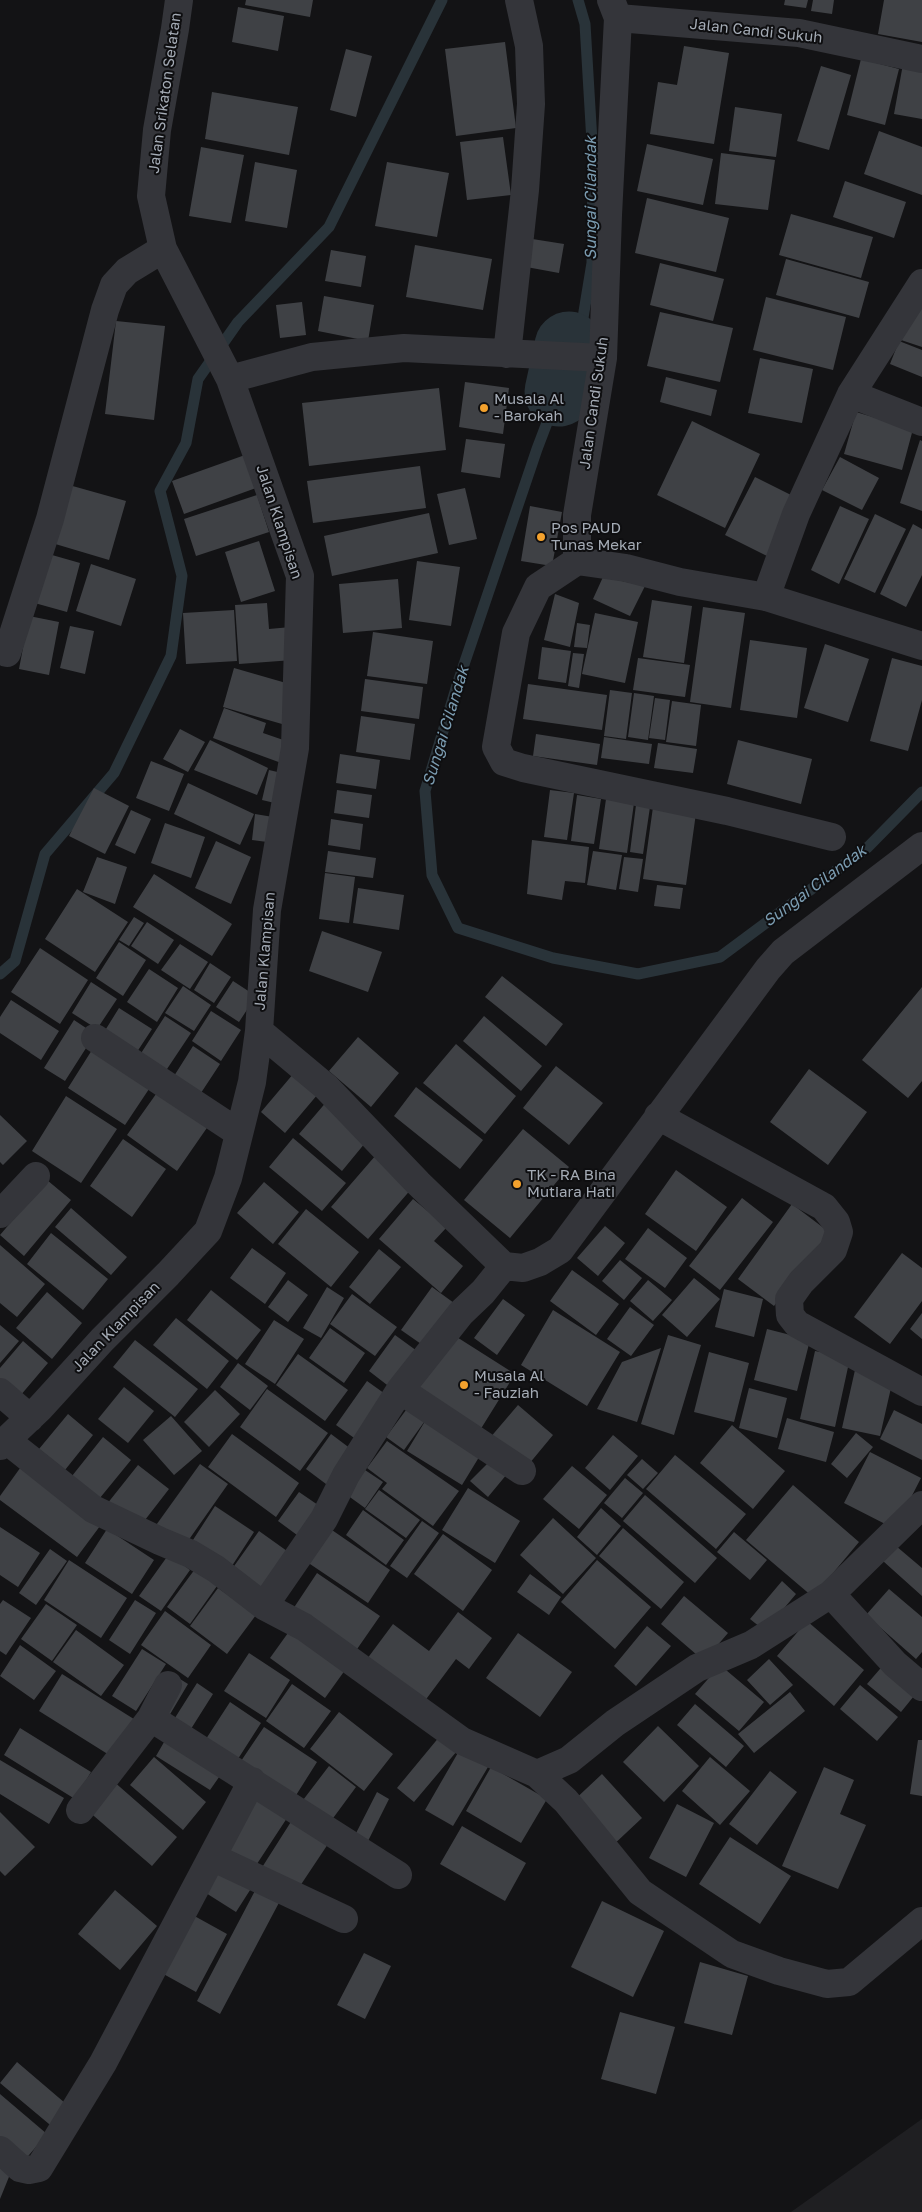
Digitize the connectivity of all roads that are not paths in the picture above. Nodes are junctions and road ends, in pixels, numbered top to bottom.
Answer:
1 (178, 0) edge
2 (519, 0) edge
3 (615, 9) edge
4 (922, 59) edge
5 (163, 249) junction
6 (922, 283) edge
7 (507, 354) junction
8 (598, 358) junction
9 (224, 369) junction
10 (851, 394) junction
11 (922, 422) edge
12 (576, 561) junction
13 (766, 597) junction
14 (922, 646) edge
15 (7, 653) dead end
16 (832, 837) dead end
17 (922, 846) edge
18 (259, 1031) junction
19 (95, 1038) dead end
20 (658, 1116) junction
21 (239, 1133) junction
22 (36, 1176) dead end
23 (0, 1214) edge
24 (504, 1266) junction
25 (400, 1390) junction
26 (0, 1392) edge
27 (922, 1392) edge
28 (30, 1418) junction
29 (3, 1443) edge
30 (522, 1471) dead end
31 (922, 1505) edge
32 (831, 1594) junction
33 (264, 1606) junction
34 (168, 1685) dead end
35 (922, 1687) edge
36 (151, 1718) junction
37 (536, 1774) junction
38 (252, 1782) junction
39 (80, 1810) dead end
40 (212, 1857) junction
41 (398, 1875) dead end
42 (344, 1919) dead end
43 (922, 1921) edge
44 (0, 2150) edge

1 - 5 street, Jalan Srikaton Selatan
2 - 7 street
3 - 4 street, Jalan Candi Sukuh
3 - 8 street, Jalan Candi Sukuh
5 - 9 street, Jalan Srikaton Selatan
5 - 15 street
6 - 10 street
7 - 8 street
7 - 9 street
8 - 12 street, Jalan Candi Sukuh
9 - 18 street, Jalan Klampisan
10 - 11 street
10 - 13 street
12 - 13 street
12 - 16 street
13 - 14 street
17 - 20 street
18 - 21 street, Jalan Klampisan
18 - 24 street
19 - 21 street
20 - 24 street
20 - 27 street
21 - 28 street, Jalan Klampisan
22 - 23 street
24 - 25 street
25 - 30 street
25 - 33 street
26 - 28 street
28 - 29 street, Jalan Klampisan
29 - 33 street
31 - 32 street
32 - 35 street
32 - 37 street
33 - 37 street
34 - 36 street
36 - 38 street
36 - 39 street
37 - 43 street
38 - 40 street
38 - 41 street
40 - 42 street
40 - 44 street

